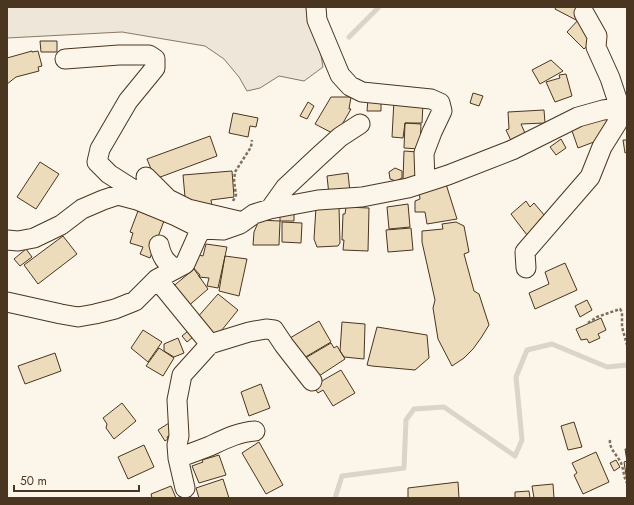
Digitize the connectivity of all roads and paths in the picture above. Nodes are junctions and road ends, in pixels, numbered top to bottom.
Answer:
1 (316, 7) edge
2 (584, 13) dead end
3 (65, 59) dead end
4 (623, 108) edge
5 (360, 124) dead end
6 (252, 140) dead end
7 (146, 177) dead end
8 (425, 182) junction
9 (168, 199) junction
10 (270, 209) junction
11 (223, 217) junction
12 (242, 222) junction
13 (202, 229) junction
14 (7, 240) edge
15 (159, 245) dead end
16 (526, 268) dead end
17 (174, 269) junction
18 (157, 279) junction
19 (7, 302) edge
20 (588, 323) dead end
21 (210, 344) junction
22 (627, 345) edge
23 (312, 380) dead end
24 (255, 431) dead end
25 (610, 440) dead end
26 (178, 458) junction
27 (627, 483) edge
28 (185, 488) dead end

1 - 8 street
2 - 4 street
3 - 9 street
4 - 8 street
4 - 16 street
5 - 10 street
6 - 11 path
7 - 9 street
8 - 10 street
9 - 11 street
10 - 12 street
11 - 12 street
12 - 13 street
13 - 14 street
13 - 17 street
15 - 17 street
17 - 18 street
18 - 19 street
18 - 21 street
20 - 22 path
21 - 23 street
21 - 26 street
24 - 26 street
25 - 27 path
26 - 28 street

